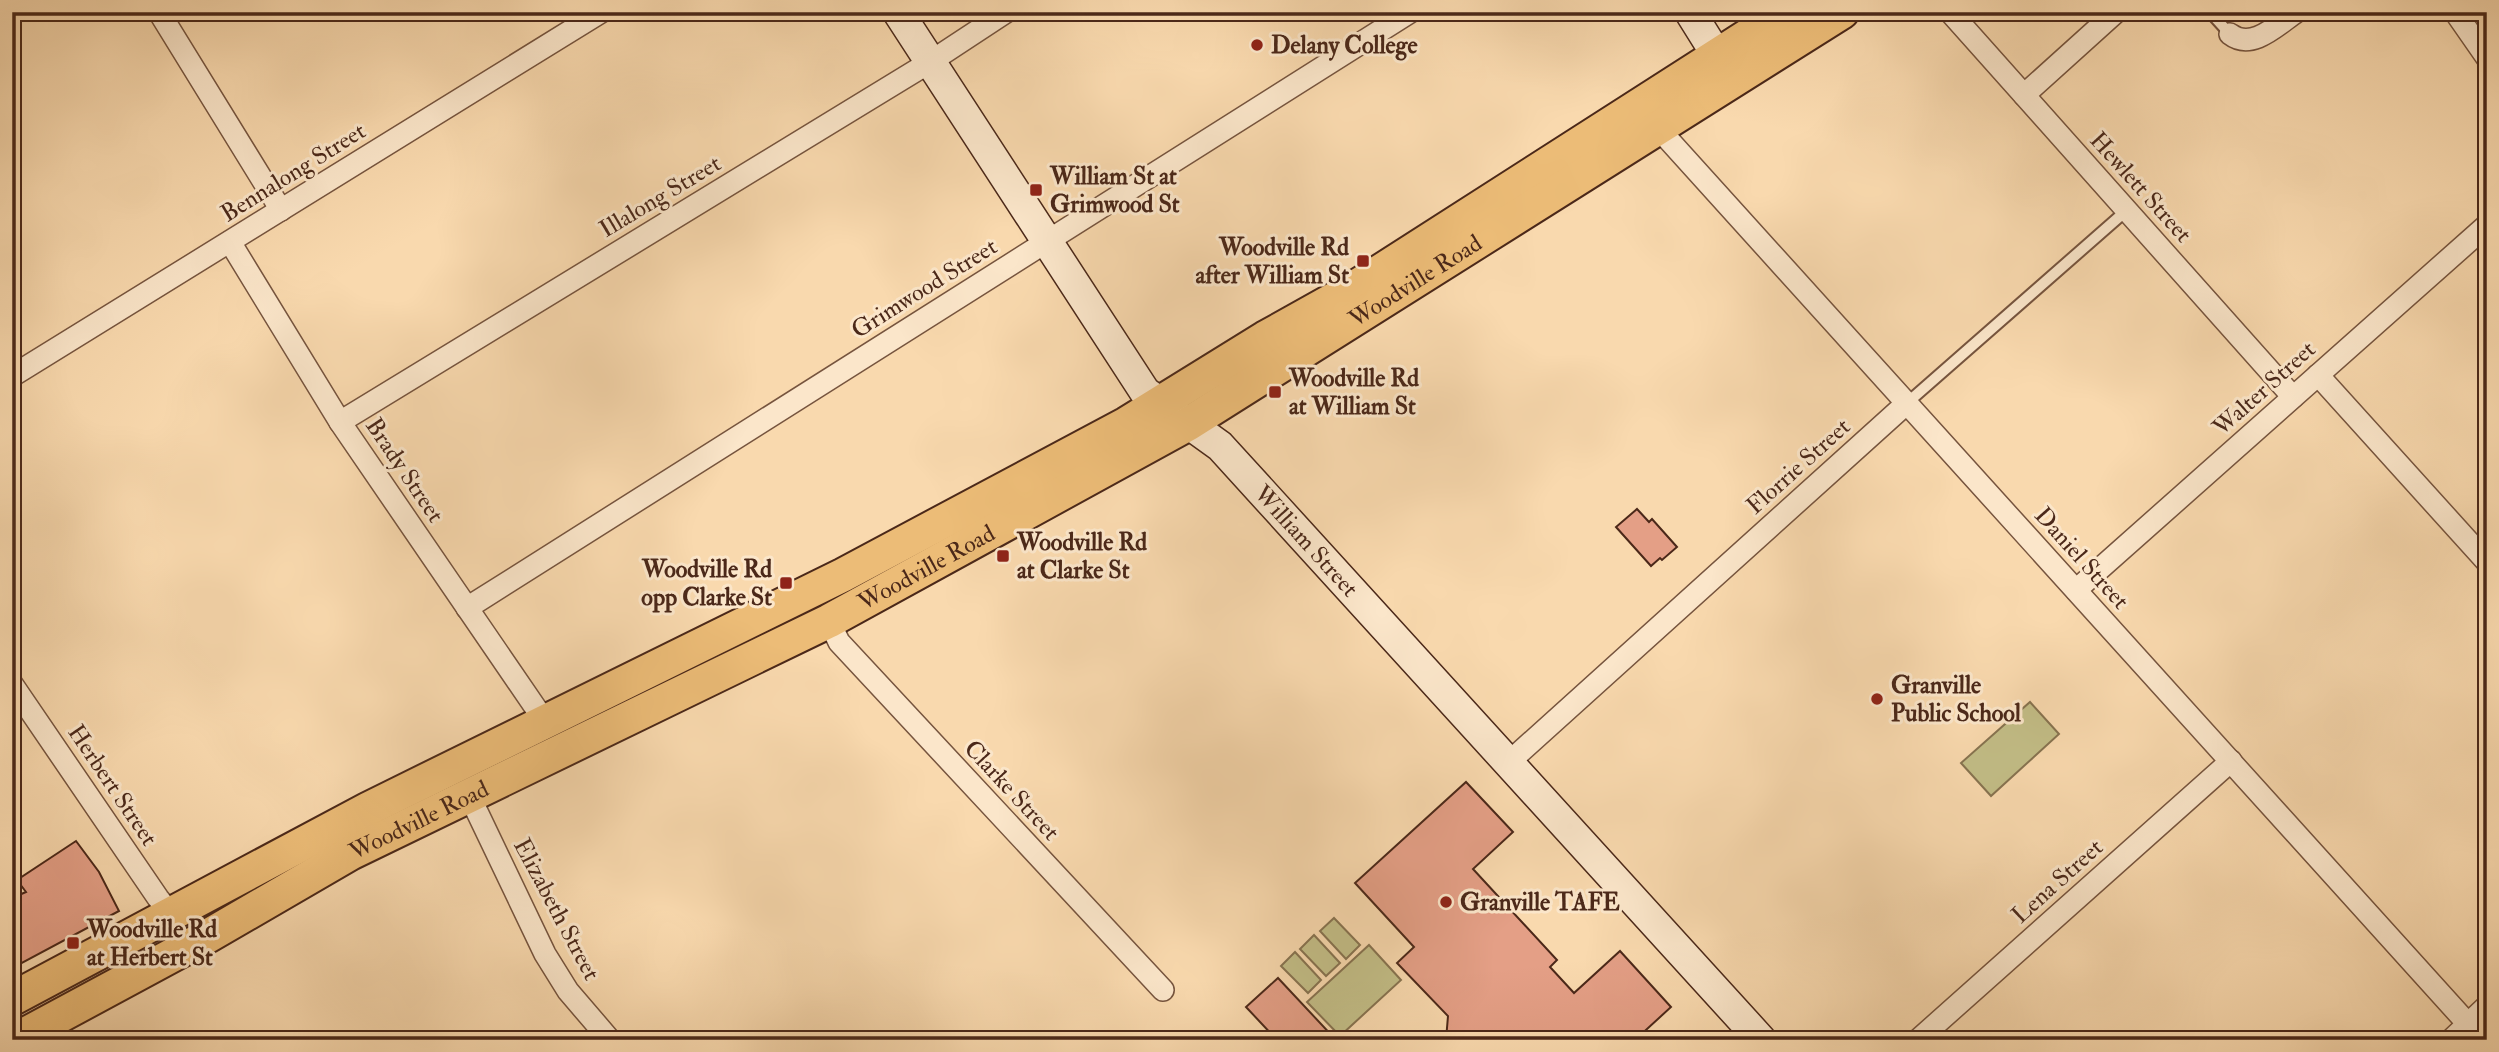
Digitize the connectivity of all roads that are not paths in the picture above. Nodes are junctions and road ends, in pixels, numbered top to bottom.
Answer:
1 (159, 12) edge
2 (601, 12) edge
3 (898, 12) edge
4 (1006, 12) edge
5 (1410, 12) edge
6 (1690, 12) edge
7 (1785, 12) edge
8 (1842, 12) edge
9 (1950, 12) edge
10 (2116, 12) edge
11 (2210, 12) edge
12 (2296, 12) edge
13 (2455, 12) edge
14 (2230, 34) joint
15 (2487, 58) edge
16 (930, 62) junction
17 (1724, 67) junction
18 (2024, 95) junction
19 (1657, 127) junction
20 (281, 210) junction
21 (2127, 210) junction
22 (2487, 225) edge
23 (230, 242) junction
24 (1046, 242) junction
25 (14, 371) edge
26 (2318, 376) junction
27 (2293, 397) junction
28 (1907, 403) junction
29 (1160, 405) junction
30 (341, 422) junction
31 (1188, 424) junction
32 (2487, 562) edge
33 (2076, 590) junction
34 (467, 608) junction
35 (828, 621) junction
36 (12, 684) edge
37 (546, 723) junction
38 (2231, 761) junction
39 (1508, 764) junction
40 (469, 795) junction
41 (172, 914) junction
42 (1163, 990) dead end
43 (12, 999) edge
44 (2487, 1006) edge
45 (2468, 1024) junction
46 (15, 1040) edge
47 (610, 1040) edge
48 (1760, 1040) edge
49 (1918, 1040) edge
50 (2451, 1040) edge

1 - 20 street
2 - 20 street, Bennalong Street
3 - 16 street, William Street
4 - 16 street, Illalong Street
5 - 24 street, Grimwood Street
6 - 17 street
7 - 17 main road, Woodville Road
8 - 17 main road, Woodville Road
9 - 18 street, Hewlett Street
10 - 18 street
11 - 14 lane
12 - 14 street
13 - 15 street
16 - 24 street, William Street
16 - 30 street, Illalong Street
17 - 19 main road, Woodville Road
17 - 29 main road, Woodville Road
18 - 21 street, Hewlett Street
19 - 28 street, Daniel Street
19 - 31 main road, Woodville Road
20 - 23 street, Bennalong Street
21 - 27 street, Hewlett Street
21 - 28 lane, Florrie Street
22 - 26 street, Walter Street
23 - 25 street, Bennalong Street
23 - 30 street, Brady Street
24 - 29 street, William Street
24 - 34 street, Grimwood Street
26 - 27 street, Walter Street
26 - 32 street
27 - 33 street, Walter Street
28 - 33 street, Daniel Street
28 - 39 street, Florrie Street
29 - 31 street, William Street
29 - 37 main road, Woodville Road
30 - 34 street, Brady Street
31 - 35 main road, Woodville Road
31 - 39 street, William Street
33 - 38 street, Daniel Street
34 - 37 street, Brady Street
35 - 40 main road, Woodville Road
35 - 42 street, Clarke Street
36 - 41 street, Herbert Street
37 - 41 main road, Woodville Road
38 - 45 street, Daniel Street
38 - 49 street, Lena Street
39 - 48 street, William Street
40 - 46 main road, Woodville Road
40 - 47 street, Elizabeth Street
41 - 43 main road, Woodville Road
44 - 45 street
45 - 50 street

